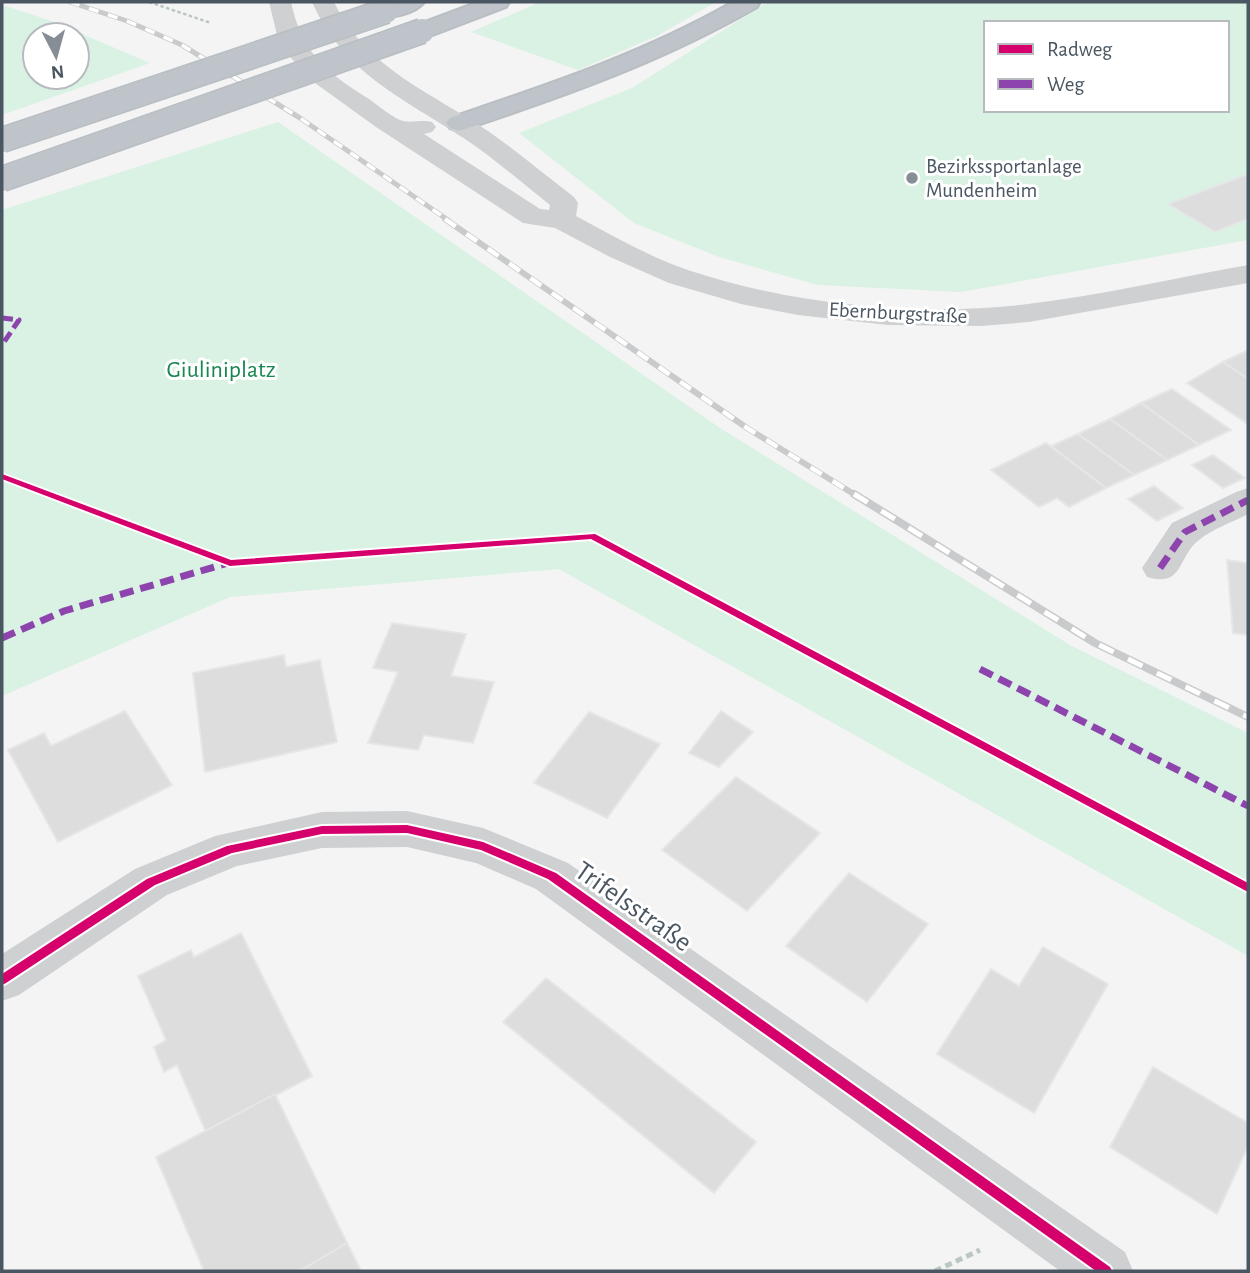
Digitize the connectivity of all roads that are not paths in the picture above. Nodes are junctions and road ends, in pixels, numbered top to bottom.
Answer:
1 (279, 2) edge
2 (323, 2) edge
3 (413, 2) edge
4 (498, 2) edge
5 (749, 2) edge
6 (458, 123) junction
7 (400, 130) junction
8 (2, 140) edge
9 (2, 178) edge
10 (562, 220) junction
11 (1248, 274) edge
12 (1248, 500) edge
13 (1160, 568) dead end
14 (2, 980) edge
15 (1106, 1271) edge

1 - 7 street, Ebernburgstraße
2 - 6 street
3 - 8 highway, bridge
4 - 9 highway, bridge
5 - 6 highway
6 - 7 street
6 - 10 street
7 - 10 street, Ebernburgstraße
10 - 11 street, Ebernburgstraße
12 - 13 street
14 - 15 street, Trifelsstraße

